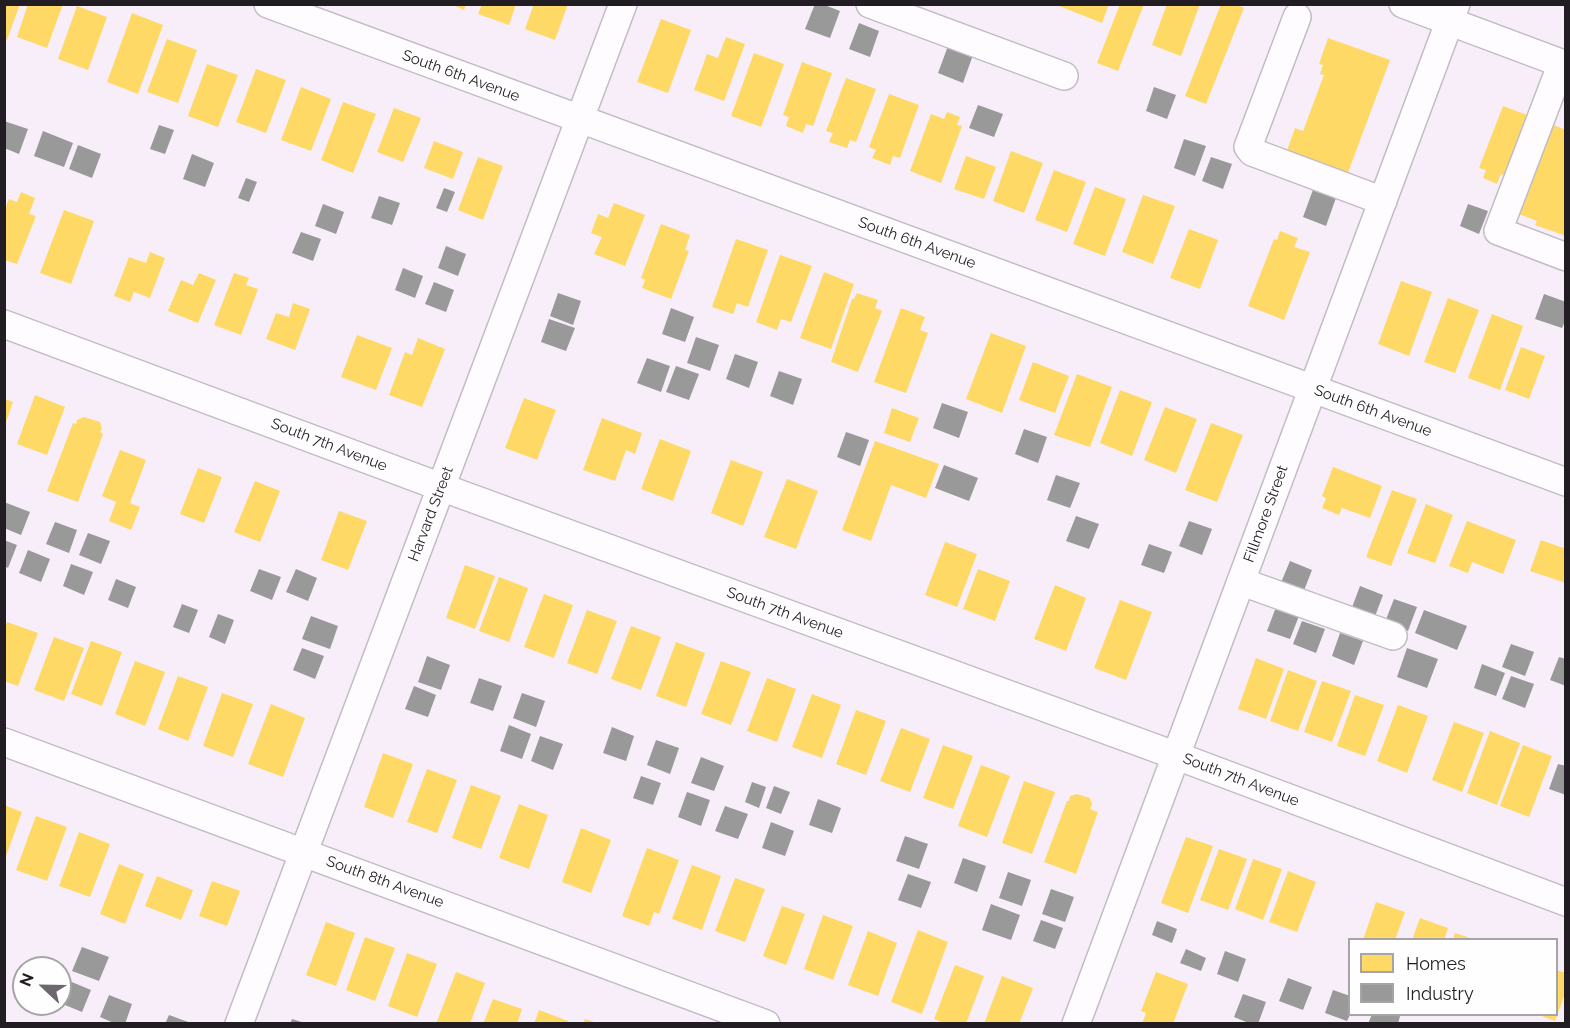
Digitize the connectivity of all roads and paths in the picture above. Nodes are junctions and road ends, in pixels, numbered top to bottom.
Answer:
1 (268, 4) edge
2 (623, 4) edge
3 (870, 4) edge
4 (1403, 4) edge
5 (1453, 13) edge
6 (1298, 17) dead end
7 (1564, 64) edge
8 (1064, 76) dead end
9 (579, 120) junction
10 (1383, 201) junction
11 (1566, 257) edge
12 (4, 324) edge
13 (1313, 388) junction
14 (1566, 483) edge
15 (441, 488) junction
16 (1242, 582) junction
17 (1393, 636) dead end
18 (4, 742) edge
19 (1177, 756) junction
20 (304, 852) junction
21 (1566, 902) edge
22 (239, 1023) edge
23 (766, 1023) edge
24 (1076, 1023) edge

1 - 9 street, South 6th Avenue
2 - 9 street, Harvard Street
3 - 8 street
4 - 5 street
5 - 7 street
5 - 10 street, Fillmore Street
6 - 10 street
7 - 11 street
9 - 13 street, South 6th Avenue
9 - 15 street, Harvard Street
10 - 13 street, Fillmore Street
12 - 15 street, South 7th Avenue
13 - 14 street, South 6th Avenue
13 - 16 street, Fillmore Street
15 - 19 street, South 7th Avenue
15 - 20 street, Harvard Street
16 - 17 street
16 - 19 street, Fillmore Street
18 - 20 street, South 8th Avenue
19 - 21 street, South 7th Avenue
19 - 24 street, Fillmore Street
20 - 22 street, Harvard Street
20 - 23 street, South 8th Avenue

